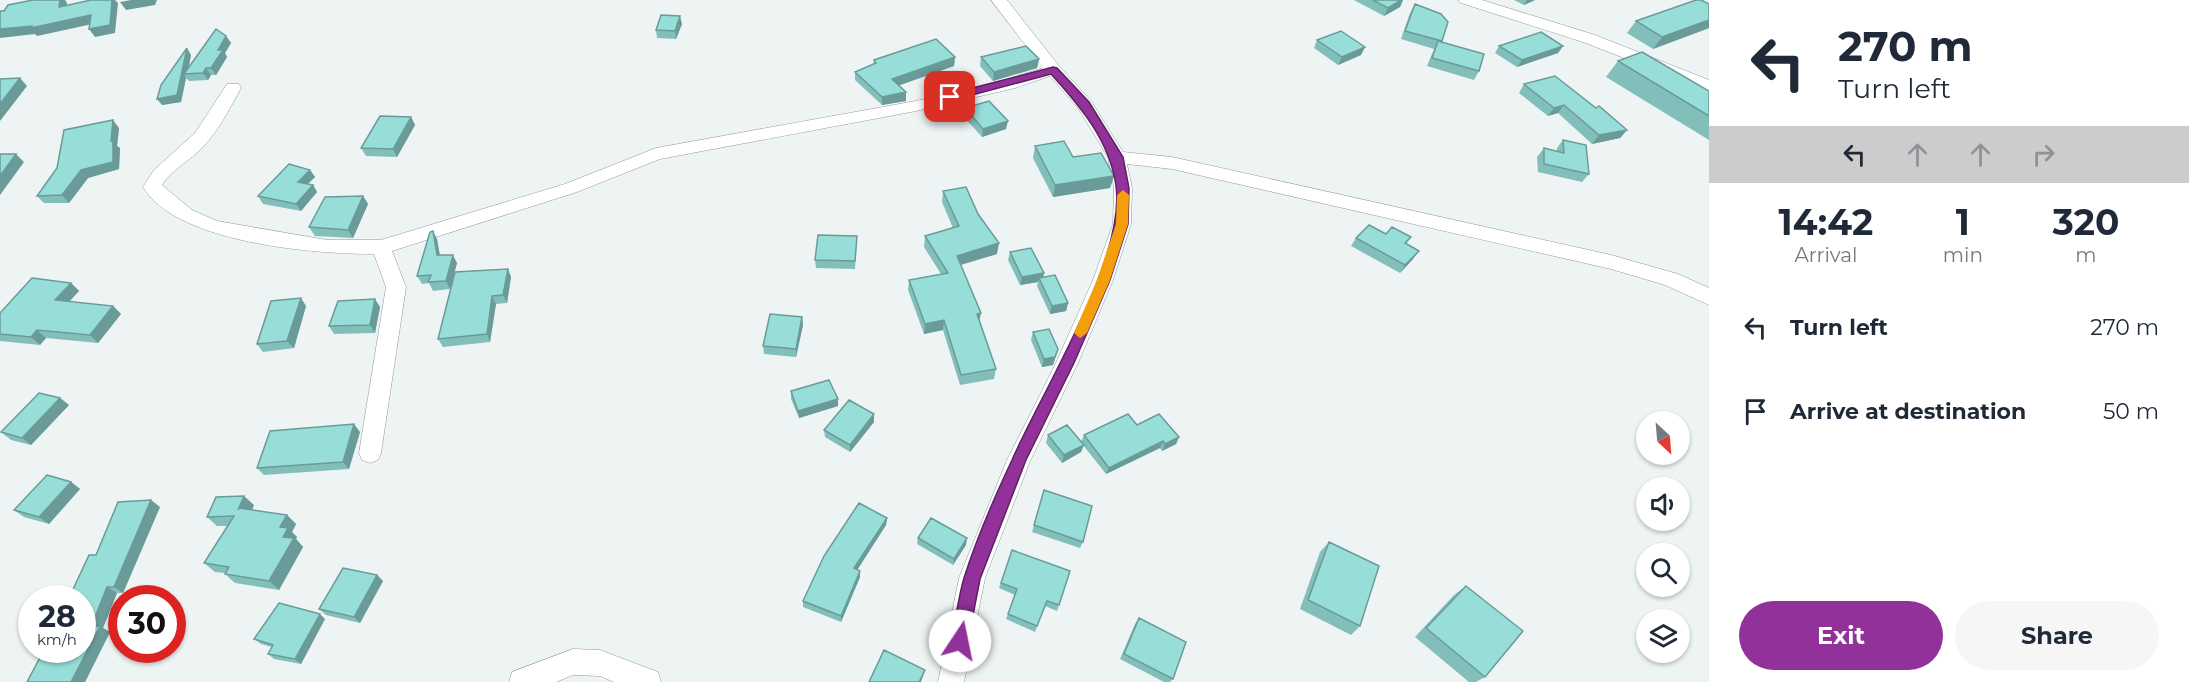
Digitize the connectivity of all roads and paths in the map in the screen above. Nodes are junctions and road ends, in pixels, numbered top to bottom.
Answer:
1 (999, 0) edge
2 (1466, 0) edge
3 (1053, 70) junction
4 (1709, 86) edge
5 (233, 88) dead end
6 (1117, 157) junction
7 (381, 247) junction
8 (1709, 297) edge
9 (370, 453) dead end
10 (522, 682) edge
11 (648, 682) edge
12 (951, 682) edge

1 - 3 street
2 - 4 street
3 - 6 street
3 - 7 street
5 - 7 street
6 - 8 street
6 - 12 street
7 - 9 street
10 - 11 street

